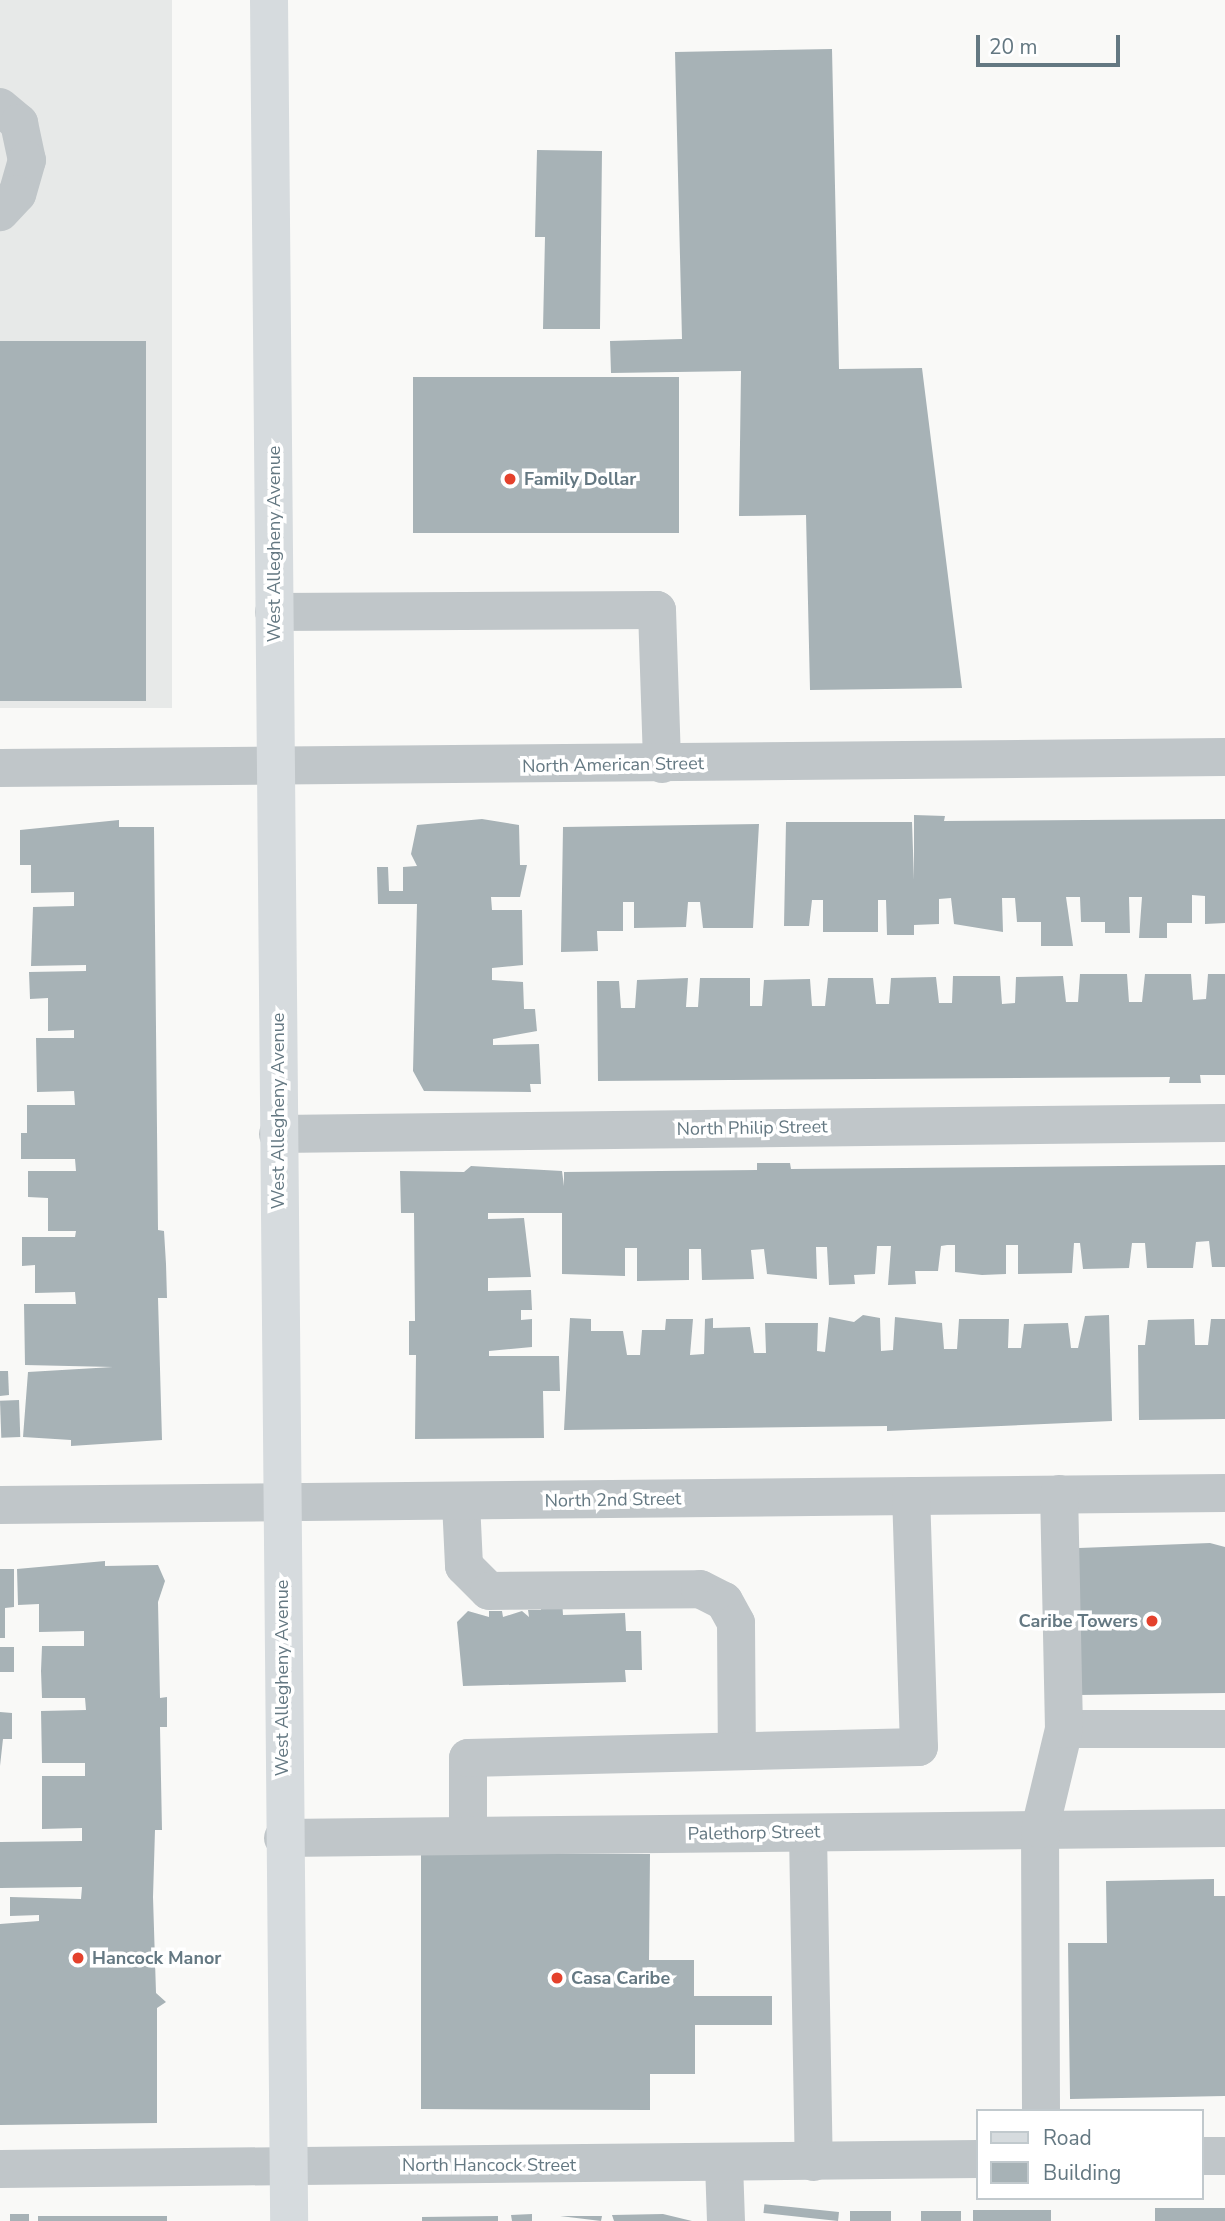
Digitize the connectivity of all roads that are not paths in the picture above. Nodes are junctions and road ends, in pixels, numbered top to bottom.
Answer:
1 (269, 0) edge
2 (0, 107) edge
3 (0, 212) edge
4 (274, 612) junction
5 (1225, 757) edge
6 (662, 764) junction
7 (0, 768) edge
8 (275, 769) junction
9 (1225, 1123) edge
10 (278, 1134) junction
11 (1225, 1493) edge
12 (1059, 1494) junction
13 (911, 1496) junction
14 (461, 1502) junction
15 (281, 1504) junction
16 (0, 1506) edge
17 (1064, 1729) junction
18 (1225, 1729) edge
19 (737, 1751) junction
20 (1225, 1828) edge
21 (1040, 1829) junction
22 (808, 1833) junction
23 (468, 1836) junction
24 (283, 1838) junction
25 (1041, 2109) edge
26 (1225, 2155) edge
27 (1204, 2156) edge
28 (976, 2159) edge
29 (814, 2162) junction
30 (724, 2164) junction
31 (289, 2166) junction
32 (0, 2169) edge
33 (289, 2221) edge
34 (726, 2221) edge

1 - 4 main road, West Allegheny Avenue
2 - 3 street
4 - 6 street
4 - 8 main road, West Allegheny Avenue
5 - 6 street, North American Street
6 - 8 street, North American Street
7 - 8 street, North American Street
8 - 10 main road, West Allegheny Avenue
9 - 10 street, North Philip Street
10 - 15 main road, West Allegheny Avenue
11 - 12 street, North 2nd Street
12 - 13 street, North 2nd Street
12 - 17 street
13 - 14 street, North 2nd Street
13 - 19 street
14 - 15 street, North 2nd Street
14 - 19 street
15 - 16 street, North 2nd Street
15 - 24 main road, West Allegheny Avenue
17 - 18 street
17 - 21 street
19 - 23 street
20 - 21 street, Palethorp Street
21 - 22 street, Palethorp Street
21 - 25 street
22 - 23 street, Palethorp Street
22 - 29 street
23 - 24 street, Palethorp Street
24 - 31 main road, West Allegheny Avenue
26 - 27 street
28 - 29 street, North Hancock Street
29 - 30 street, North Hancock Street
30 - 31 street, North Hancock Street
30 - 34 street
31 - 32 street, North Hancock Street
31 - 33 main road, West Allegheny Avenue

